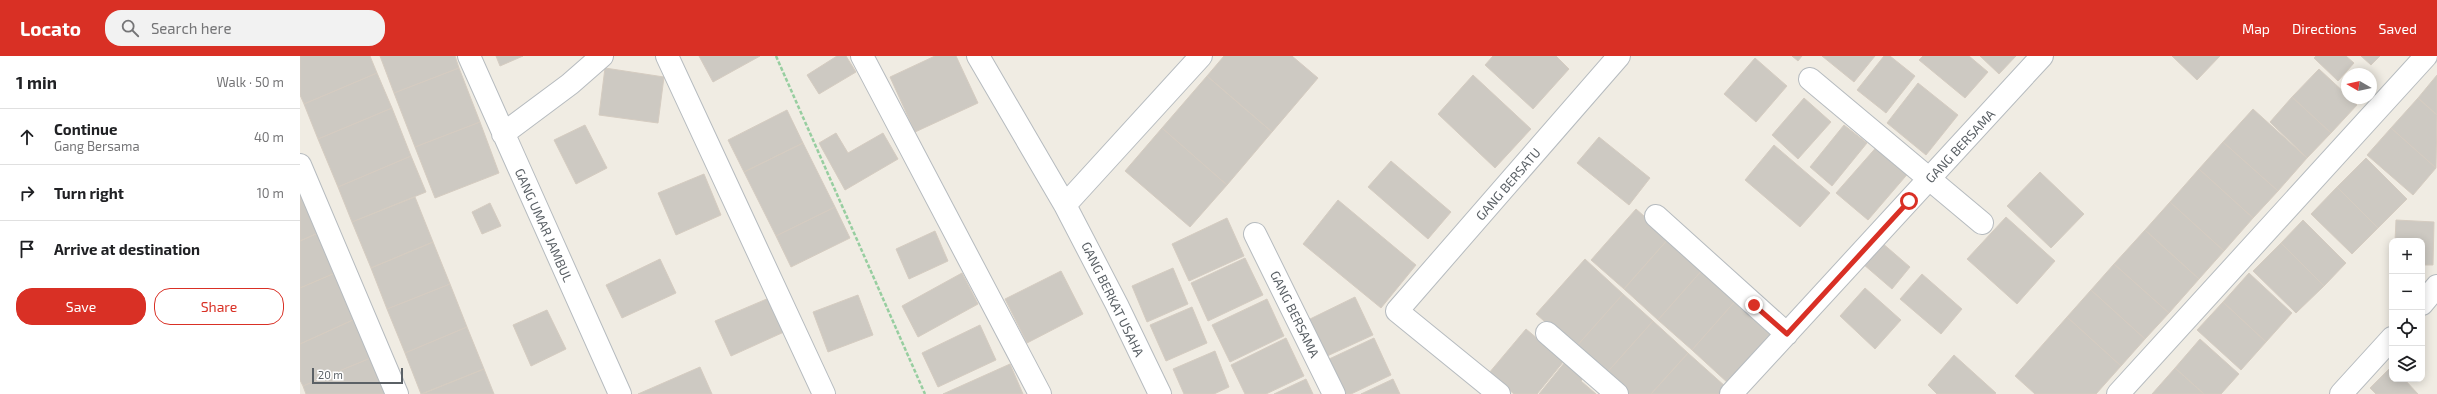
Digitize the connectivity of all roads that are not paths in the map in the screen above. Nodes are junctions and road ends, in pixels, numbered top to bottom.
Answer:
1 (469, 56) edge
2 (602, 56) edge
3 (667, 56) edge
4 (862, 56) edge
5 (978, 56) edge
6 (1201, 56) edge
7 (1618, 56) edge
8 (2042, 56) edge
9 (2426, 56) edge
10 (1810, 79) dead end
11 (503, 134) junction
12 (300, 165) edge
13 (1930, 179) junction
14 (1065, 205) junction
15 (1656, 216) dead end
16 (1982, 223) dead end
17 (1255, 234) dead end
18 (2437, 286) edge
19 (2425, 300) edge
20 (1547, 333) dead end
21 (1787, 334) junction
22 (2389, 341) edge
23 (397, 394) edge
24 (620, 394) edge
25 (824, 394) edge
26 (1040, 394) edge
27 (1160, 394) edge
28 (1334, 394) edge
29 (1499, 394) edge
30 (1617, 394) edge
31 (1731, 394) edge
32 (2118, 394) edge
33 (2341, 394) edge

1 - 11 street, GANG UMAR JAMBUL
2 - 11 street
3 - 25 street
4 - 26 street
5 - 14 street, GANG BERKAT USAHA
6 - 14 street
7 - 29 street, GANG BERSATU
8 - 13 street, GANG BERSAMA
9 - 32 street
10 - 13 street
11 - 24 street, GANG UMAR JAMBUL
12 - 23 street
13 - 16 street
13 - 21 street, GANG BERSAMA
14 - 27 street, GANG BERKAT USAHA
15 - 21 street
17 - 28 street, GANG BERSAMA
18 - 19 street
20 - 30 street
21 - 31 street, GANG BERSAMA
22 - 33 street

